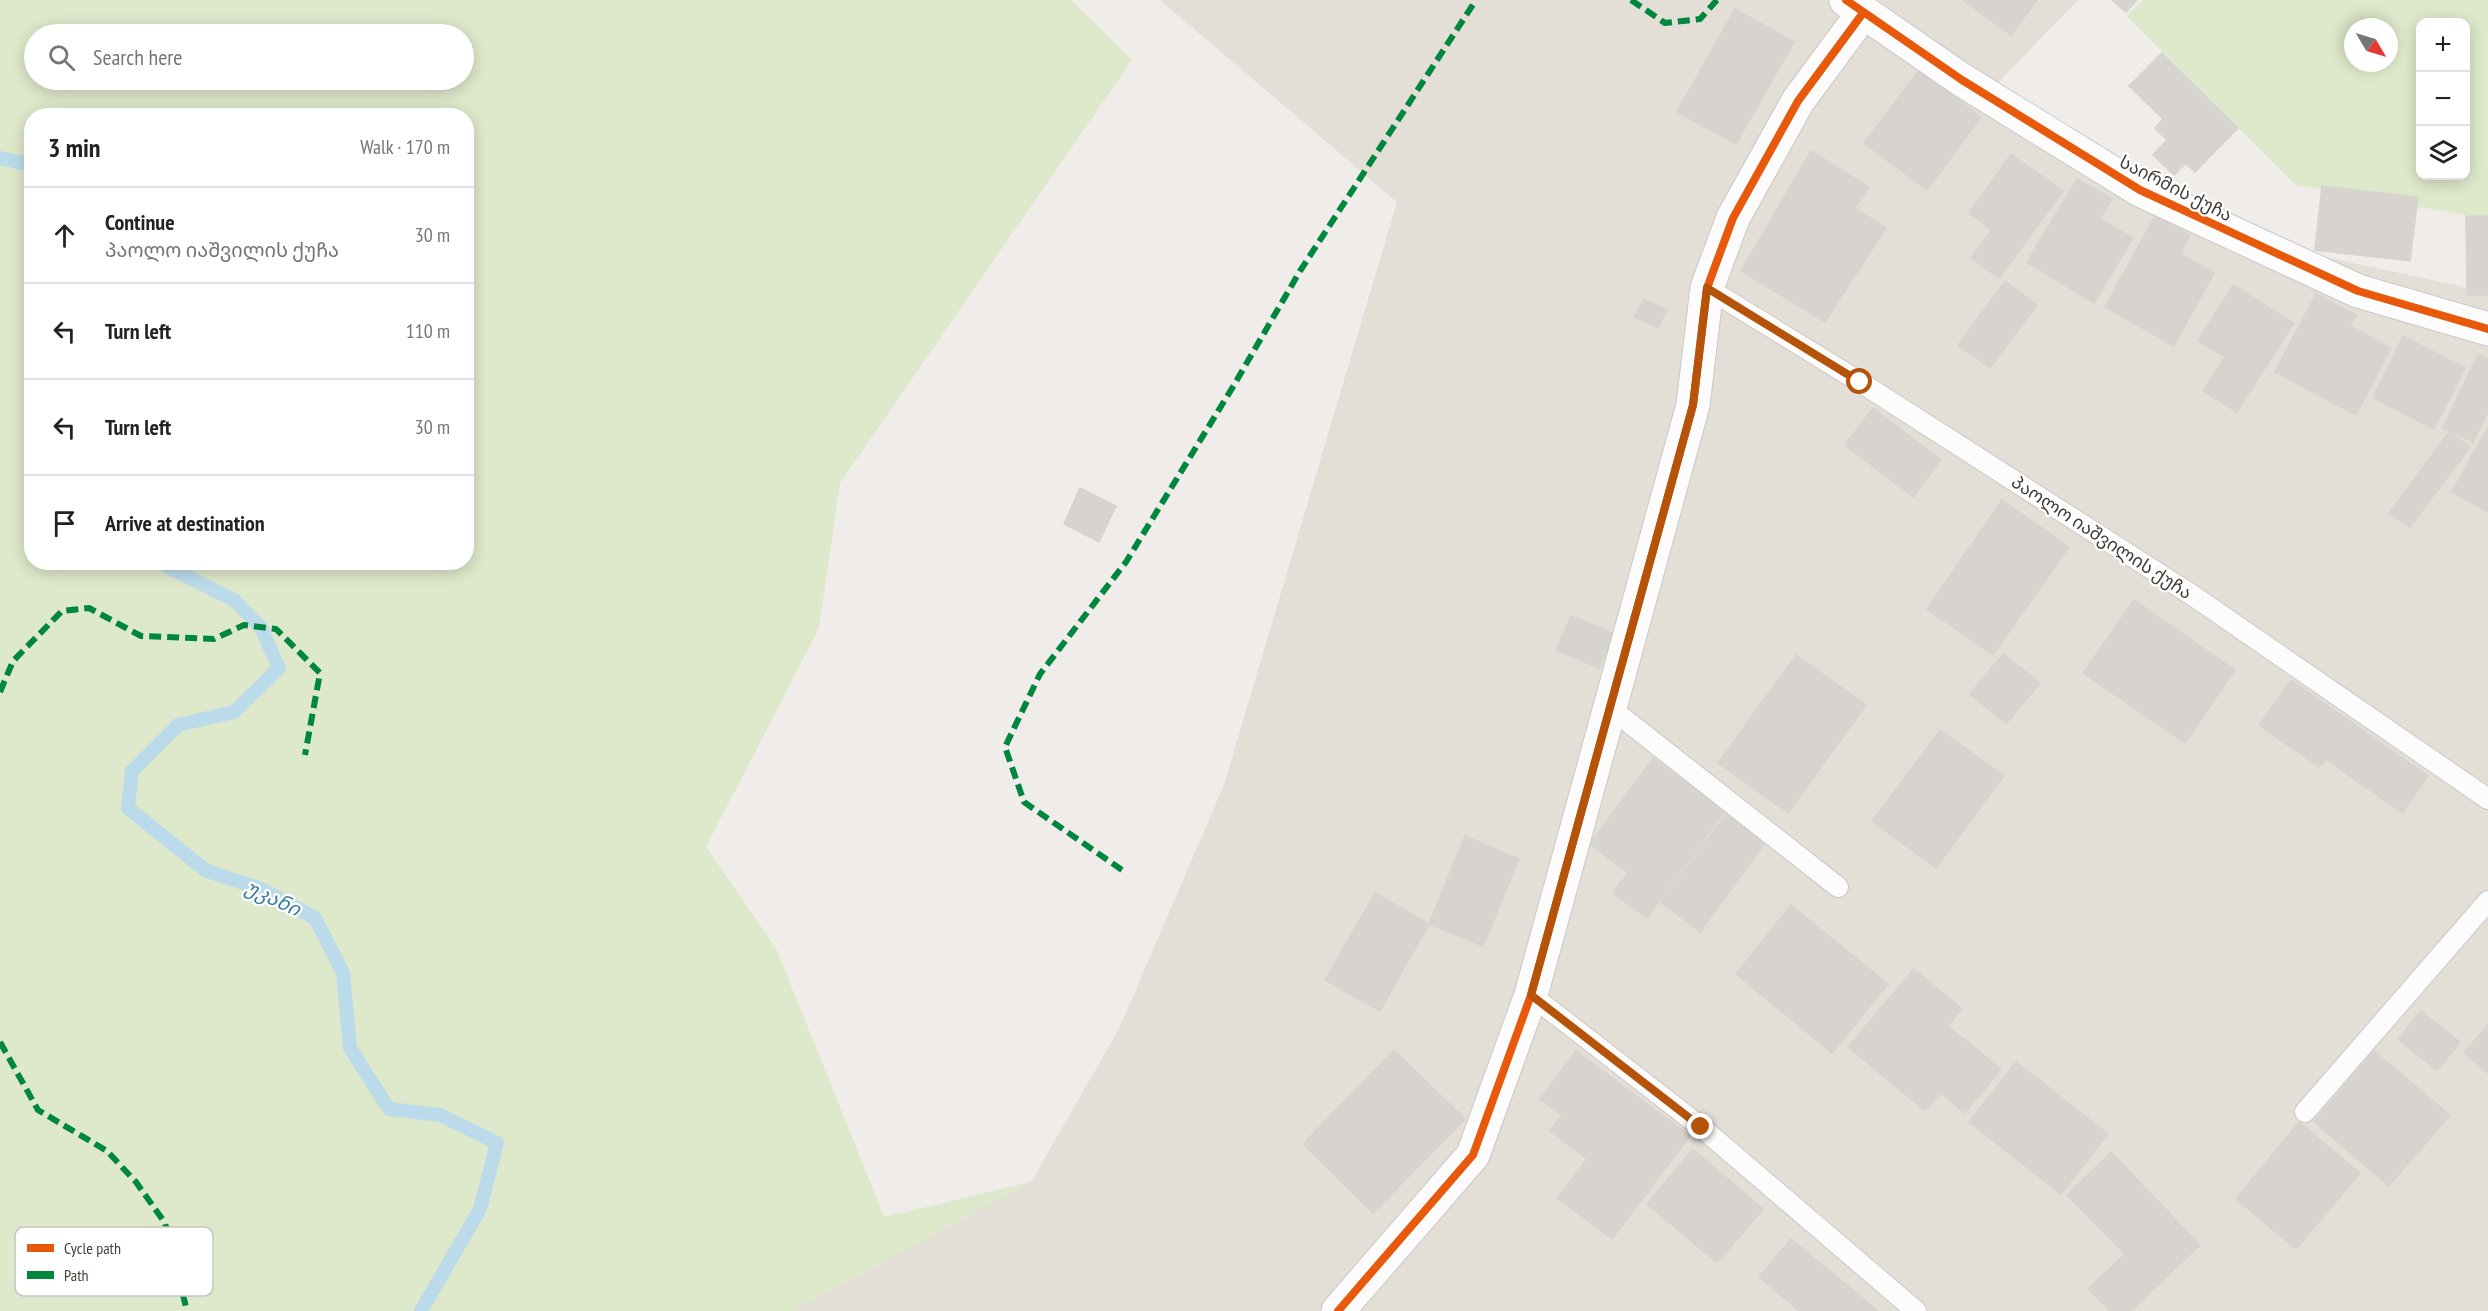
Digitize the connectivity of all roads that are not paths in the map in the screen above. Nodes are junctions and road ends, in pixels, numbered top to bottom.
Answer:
1 (1855, 6) edge
2 (1707, 288) junction
3 (2488, 329) edge
4 (1609, 707) junction
5 (2488, 799) edge
6 (1838, 887) dead end
7 (2488, 902) edge
8 (1531, 995) junction
9 (2305, 1112) dead end
10 (1338, 1311) edge
11 (1916, 1311) edge

1 - 2 street
1 - 3 street, საირმის ქუჩა
2 - 4 street
2 - 5 lane, პაოლო იაშვილის ქუჩა
4 - 6 lane
4 - 8 street
7 - 9 lane
8 - 10 street
8 - 11 lane

